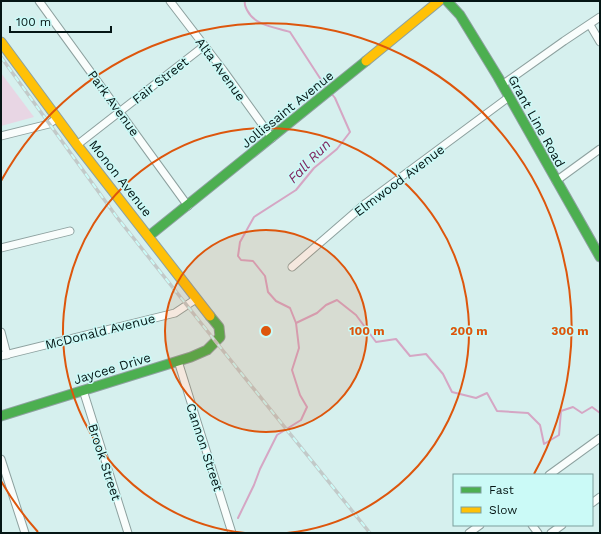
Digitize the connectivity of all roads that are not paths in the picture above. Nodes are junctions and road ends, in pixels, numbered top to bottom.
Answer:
1 (39, 1) edge
2 (170, 1) edge
3 (439, 1) edge
4 (447, 1) edge
5 (600, 17) edge
6 (590, 25) junction
7 (1, 42) edge
8 (600, 42) edge
9 (204, 46) junction
10 (502, 86) junction
11 (509, 97) junction
12 (120, 111) junction
13 (57, 118) junction
14 (1, 136) edge
15 (272, 138) junction
16 (78, 144) junction
17 (600, 149) edge
18 (556, 180) junction
19 (188, 206) junction
20 (70, 231) dead end
21 (149, 236) junction
22 (1, 248) edge
23 (600, 257) edge
24 (292, 267) dead end
25 (196, 300) junction
26 (220, 331) joint
27 (1, 332) edge
28 (4, 355) edge
29 (178, 361) junction
30 (83, 390) junction
31 (1, 416) edge
32 (600, 438) edge
33 (1, 459) edge
34 (550, 474) edge
35 (479, 526) edge
36 (561, 526) edge
37 (25, 533) edge
38 (128, 533) edge
39 (232, 533) edge
40 (469, 533) edge
41 (551, 533) edge

1 - 12 street, Park Avenue
2 - 9 street, Alta Avenue
3 - 15 street, Jollissaint Avenue
4 - 10 street, Grant Line Road
5 - 6 street
6 - 8 street
6 - 10 street
7 - 13 street, Monon Avenue
9 - 12 street, Fair Street
9 - 15 street, Alta Avenue
10 - 11 street, Grant Line Road
11 - 18 street, Grant Line Road
11 - 24 street, Elmwood Avenue
12 - 16 street, Fair Street
12 - 19 street, Park Avenue
13 - 14 street
13 - 16 street, Monon Avenue
15 - 19 street, Jollissaint Avenue
16 - 21 street, Monon Avenue
17 - 18 street
18 - 23 street, Grant Line Road
19 - 21 street, Jollissaint Avenue
20 - 22 street
21 - 25 street, Monon Avenue
25 - 26 street, Monon Avenue
25 - 28 street, McDonald Avenue
26 - 29 street, Jaycee Drive
27 - 28 street
29 - 30 street, Jaycee Drive
29 - 39 street, Cannon Street
30 - 31 street, Jaycee Drive
30 - 38 street, Brook Street
32 - 34 street
33 - 37 street
35 - 40 street
36 - 41 street

